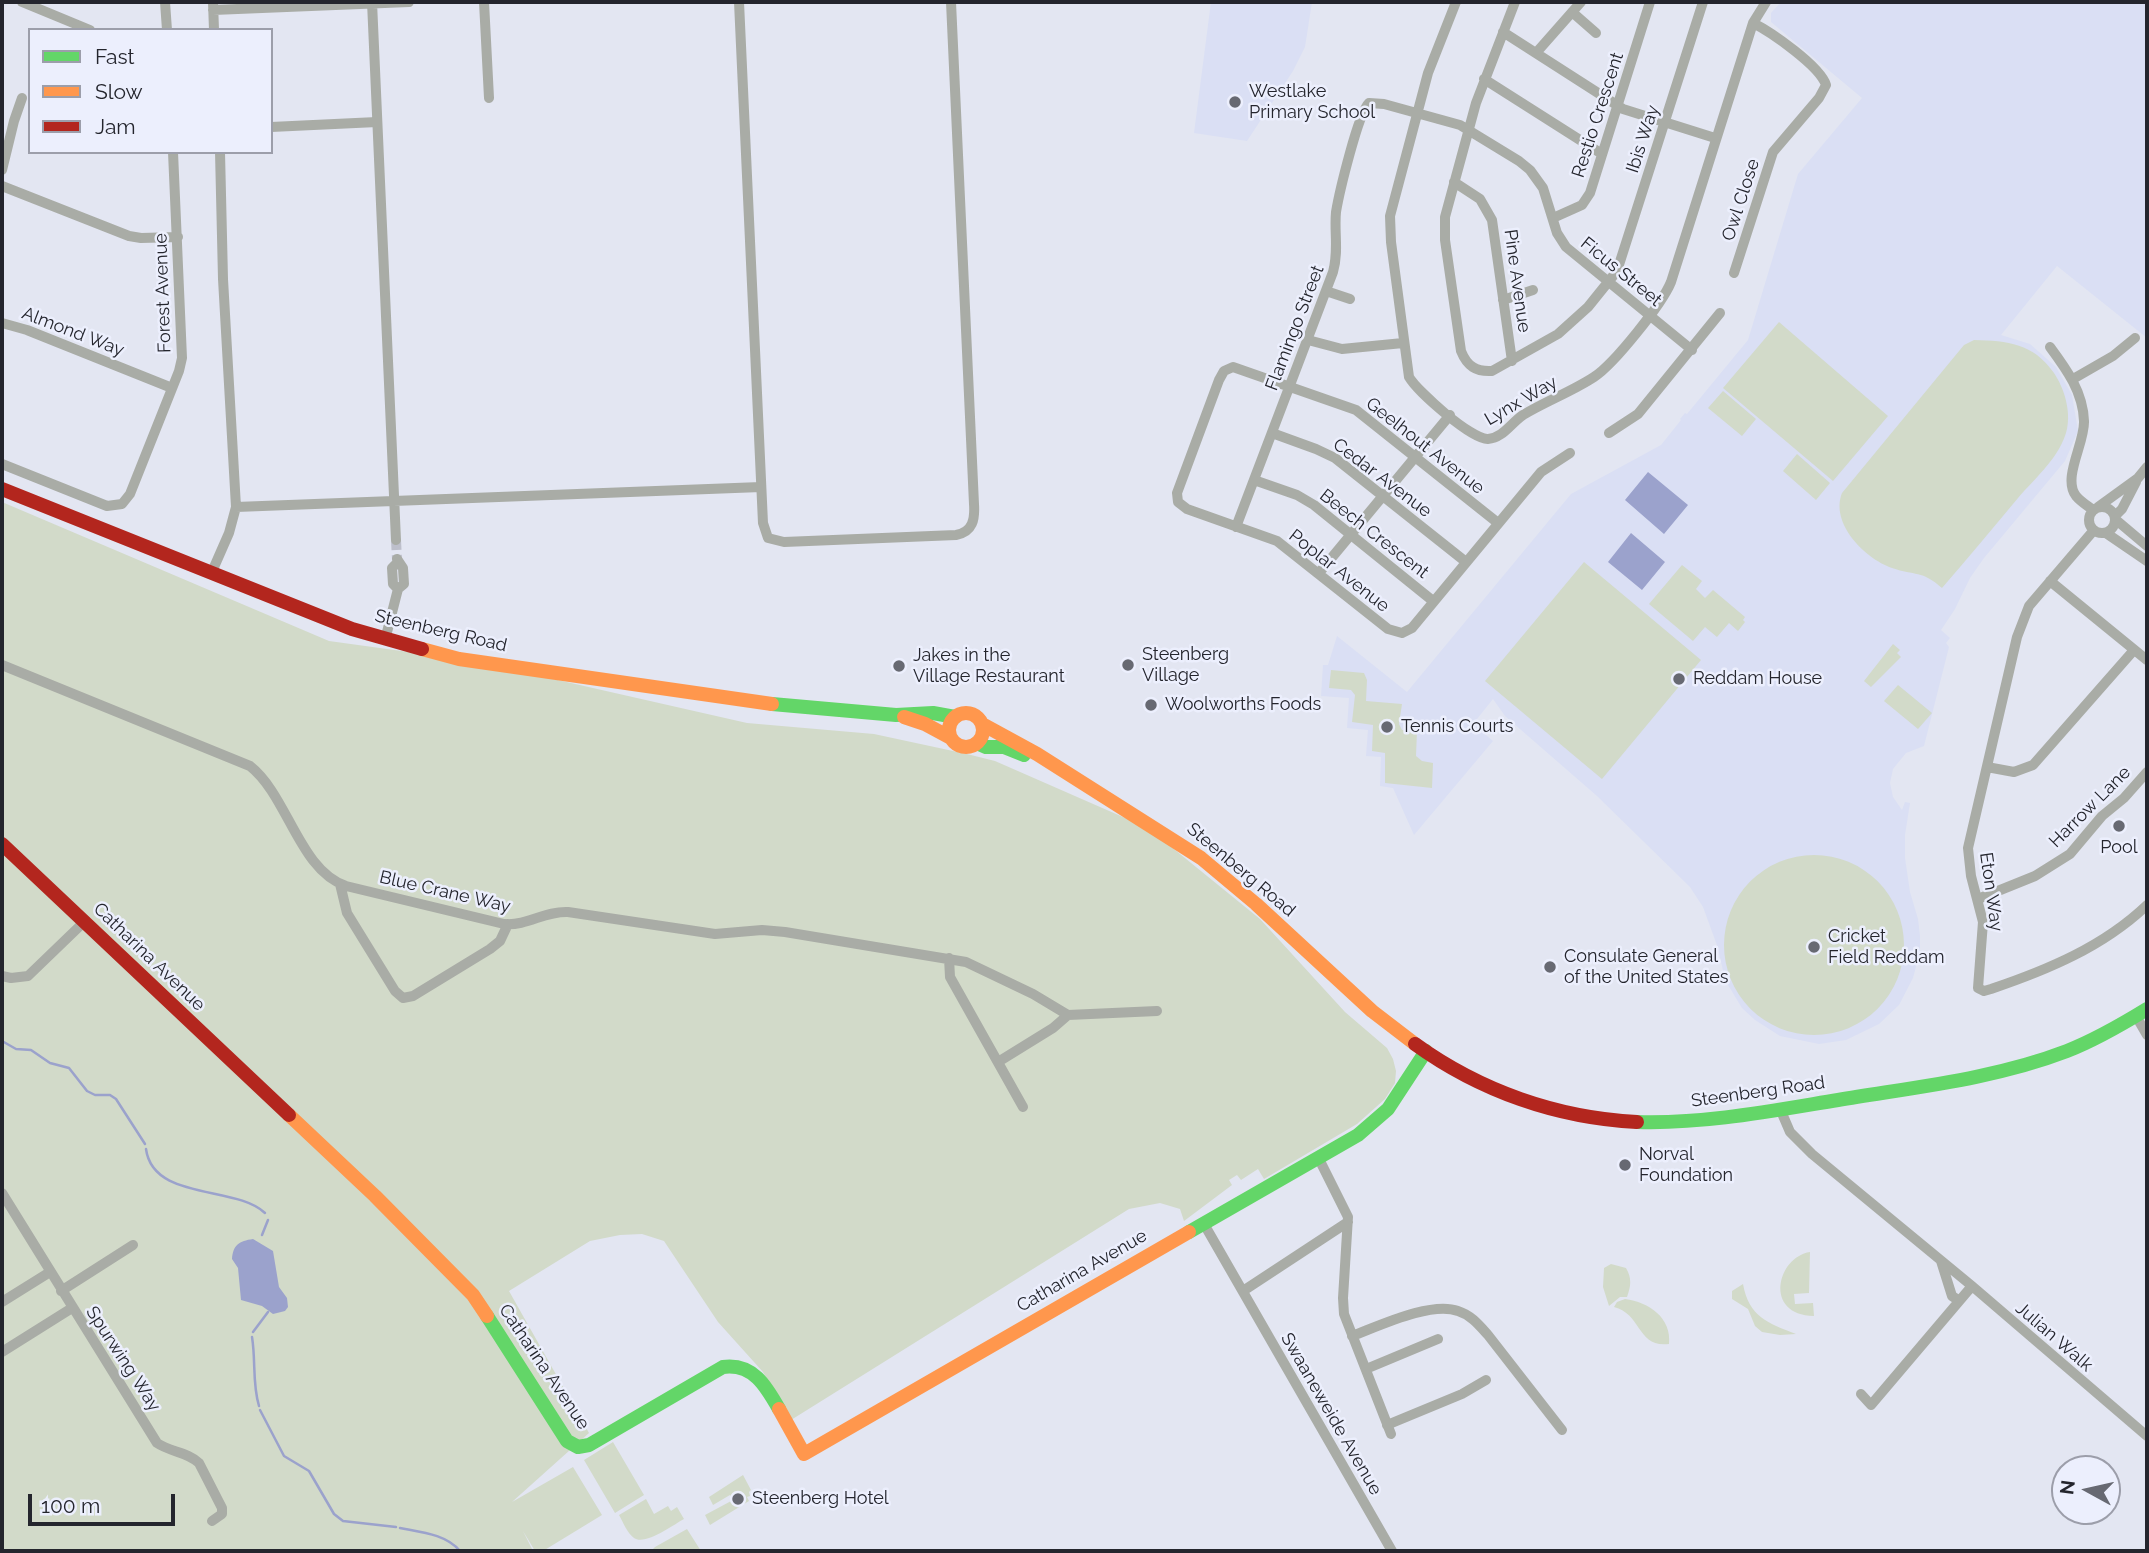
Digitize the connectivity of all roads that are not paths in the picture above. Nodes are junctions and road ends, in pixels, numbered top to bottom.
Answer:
1 (22, 2) edge
2 (165, 2) edge
3 (409, 2) edge
4 (484, 2) edge
5 (739, 2) edge
6 (951, 2) edge
7 (1456, 2) edge
8 (1515, 2) edge
9 (1581, 2) edge
10 (1650, 2) edge
11 (1703, 2) edge
12 (1766, 2) edge
13 (372, 3) edge
14 (259, 5) edge
15 (213, 6) edge
16 (1572, 12) junction
17 (1753, 23) junction
18 (85, 28) edge
19 (167, 28) edge
20 (214, 28) edge
21 (1503, 32) junction
22 (1596, 33) dead end
23 (1536, 52) junction
24 (1484, 79) junction
25 (489, 98) dead end
26 (22, 99) dead end
27 (1617, 106) junction
28 (1417, 113) junction
29 (377, 122) junction
30 (1664, 122) junction
31 (273, 127) edge
32 (1468, 130) junction
33 (1715, 138) junction
34 (173, 154) edge
35 (220, 154) edge
36 (1602, 154) junction
37 (2, 170) edge
38 (1454, 182) junction
39 (2, 186) edge
40 (1553, 218) junction
41 (178, 237) junction
42 (1734, 273) dead end
43 (1608, 284) junction
44 (1533, 290) dead end
45 (1326, 291) junction
46 (1350, 299) dead end
47 (1503, 300) junction
48 (1720, 313) dead end
49 (1650, 316) junction
50 (2, 323) edge
51 (2135, 338) dead end
52 (1308, 340) junction
53 (1403, 343) junction
54 (2050, 347) dead end
55 (1692, 350) junction
56 (1511, 361) junction
57 (2073, 379) junction
58 (1290, 386) junction
59 (172, 388) junction
60 (1450, 415) junction
61 (1272, 433) junction
62 (1609, 433) dead end
63 (1570, 453) dead end
64 (1415, 457) junction
65 (2, 464) edge
66 (2147, 467) edge
67 (2138, 478) junction
68 (1254, 480) junction
69 (761, 487) junction
70 (2, 489) edge
71 (1382, 496) junction
72 (394, 501) junction
73 (1178, 502) joint
74 (236, 507) junction
75 (2096, 509) junction
76 (2115, 517) junction
77 (1498, 523) junction
78 (1236, 527) junction
79 (2094, 530) junction
80 (2106, 533) junction
81 (1350, 534) junction
82 (396, 540) tunnel mouth
83 (2146, 545) edge
84 (397, 561) tunnel mouth
85 (2147, 561) edge
86 (1466, 562) junction
87 (1319, 573) junction
88 (211, 574) junction
89 (2050, 581) junction
90 (1433, 601) junction
91 (385, 640) junction
92 (2134, 650) junction
93 (2147, 660) edge
94 (2, 665) edge
95 (896, 715) junction
96 (955, 717) junction
97 (982, 724) junction
98 (951, 738) junction
99 (977, 743) junction
100 (1987, 766) junction
101 (2147, 772) edge
102 (1088, 786) junction
103 (2, 844) edge
104 (340, 884) junction
105 (1978, 899) junction
106 (2147, 905) edge
107 (84, 922) junction
108 (508, 924) junction
109 (949, 958) junction
110 (2, 976) edge
111 (1157, 1011) dead end
112 (2141, 1013) edge
113 (1068, 1015) junction
114 (2147, 1035) edge
115 (1426, 1051) junction
116 (998, 1062) junction
117 (1023, 1107) dead end
118 (1781, 1111) junction
119 (1318, 1157) junction
120 (2, 1193) edge
121 (1348, 1222) junction
122 (1204, 1223) junction
123 (133, 1245) dead end
124 (1941, 1260) junction
125 (50, 1272) junction
126 (1972, 1286) junction
127 (61, 1291) junction
128 (1243, 1291) junction
129 (1958, 1300) junction
130 (2, 1302) edge
131 (72, 1308) junction
132 (1352, 1336) junction
133 (1437, 1339) dead end
134 (2, 1352) edge
135 (1366, 1369) junction
136 (1486, 1380) dead end
137 (1861, 1394) dead end
138 (1562, 1430) dead end
139 (2147, 1436) edge
140 (212, 1521) dead end
141 (1392, 1551) edge

1 - 18 street
2 - 19 street
3 - 13 street
4 - 25 street
5 - 69 street
6 - 69 street
7 - 28 street, Lynx Way
8 - 21 street
9 - 16 street
10 - 27 street, Restio Crescent
11 - 30 street, Ibis Way
12 - 17 street, Lynx Way
13 - 14 street
13 - 29 street
14 - 15 street
15 - 20 street
16 - 22 street
16 - 23 street
17 - 33 street, Lynx Way
17 - 42 street, Owl Close
21 - 23 street
21 - 24 street
23 - 27 street
24 - 32 street
24 - 36 street
26 - 37 street
27 - 30 street
27 - 36 street, Restio Crescent
28 - 32 street, Ficus Street
28 - 45 street, Flamingo Street
28 - 53 street, Lynx Way
29 - 31 street
29 - 72 street
30 - 33 street
30 - 43 street, Ibis Way
32 - 38 street
32 - 40 street, Ficus Street
33 - 49 street, Lynx Way
34 - 41 street, Forest Avenue
35 - 74 street
36 - 40 street, Restio Crescent
38 - 47 street, Pine Avenue
38 - 56 street, Ibis Way
39 - 41 street
40 - 43 street, Ficus Street
41 - 59 street, Forest Avenue
43 - 49 street, Ficus Street
43 - 56 street, Ibis Way
44 - 47 street
45 - 46 street
45 - 52 street, Flamingo Street
47 - 56 street, Pine Avenue
48 - 55 street
49 - 55 street, Ficus Street
49 - 60 street, Lynx Way
50 - 59 street, Almond Way
51 - 57 street
52 - 53 street
52 - 58 street, Flamingo Street
53 - 60 street, Lynx Way
54 - 57 street
55 - 62 street
57 - 75 street
58 - 61 street, Flamingo Street
58 - 64 street, Geelhout Avenue
58 - 73 street, Geelhout Avenue
59 - 65 street, Forest Avenue
60 - 64 street
61 - 68 street, Flamingo Street
61 - 71 street, Cedar Avenue
63 - 77 street
64 - 71 street
64 - 77 street, Geelhout Avenue
66 - 67 street
67 - 75 street
67 - 76 street
68 - 78 street, Flamingo Street
68 - 81 street, Beech Crescent
69 - 72 street
70 - 88 main road, Steenberg Road
71 - 81 street
71 - 86 street, Cedar Avenue
72 - 74 street
72 - 82 street
73 - 78 street, Poplar Avenue
74 - 88 street
75 - 76 street
75 - 79 street
76 - 80 street
76 - 83 street
77 - 86 street
78 - 87 street, Poplar Avenue
79 - 80 street
79 - 89 street, Eton Way
80 - 85 street
81 - 87 street
81 - 90 street, Beech Crescent
84 - 91 street
86 - 90 street
87 - 90 street, Poplar Avenue
88 - 91 main road, Steenberg Road
89 - 92 street
89 - 100 street, Eton Way
91 - 95 main road, Steenberg Road
92 - 93 street
92 - 100 street
94 - 104 street
95 - 96 main road, Steenberg Road
95 - 98 main road, Steenberg Road
96 - 97 main road
96 - 98 main road
97 - 99 main road
97 - 102 main road, Steenberg Road
98 - 99 main road
99 - 102 main road, Steenberg Road
100 - 105 street, Eton Way
101 - 105 street, Harrow Lane
102 - 115 main road, Steenberg Road
103 - 107 main road, Catharina Avenue
104 - 108 street, Blue Crane Way
104 - 108 street
105 - 106 street, Eton Way
107 - 110 street
107 - 122 main road, Catharina Avenue
108 - 109 street, Blue Crane Way
109 - 113 street, Blue Crane Way
109 - 116 street
111 - 113 street
112 - 114 street
112 - 118 main road, Steenberg Road
113 - 116 street
115 - 118 main road, Steenberg Road
115 - 119 main road, Catharina Avenue
116 - 117 street
118 - 124 street, Julian Walk
119 - 121 street
119 - 122 main road, Catharina Avenue
120 - 125 street, Spurwing Way
121 - 128 street
121 - 132 street
122 - 128 street, Swaaneweide Avenue
123 - 127 street
124 - 126 street, Julian Walk
124 - 129 street
125 - 127 street, Spurwing Way
125 - 130 street
126 - 129 street
126 - 139 street, Julian Walk
127 - 131 street, Spurwing Way
128 - 141 street, Swaaneweide Avenue
129 - 137 street
131 - 134 street
131 - 140 street, Spurwing Way
132 - 135 street
132 - 138 street
133 - 135 street
135 - 136 street

